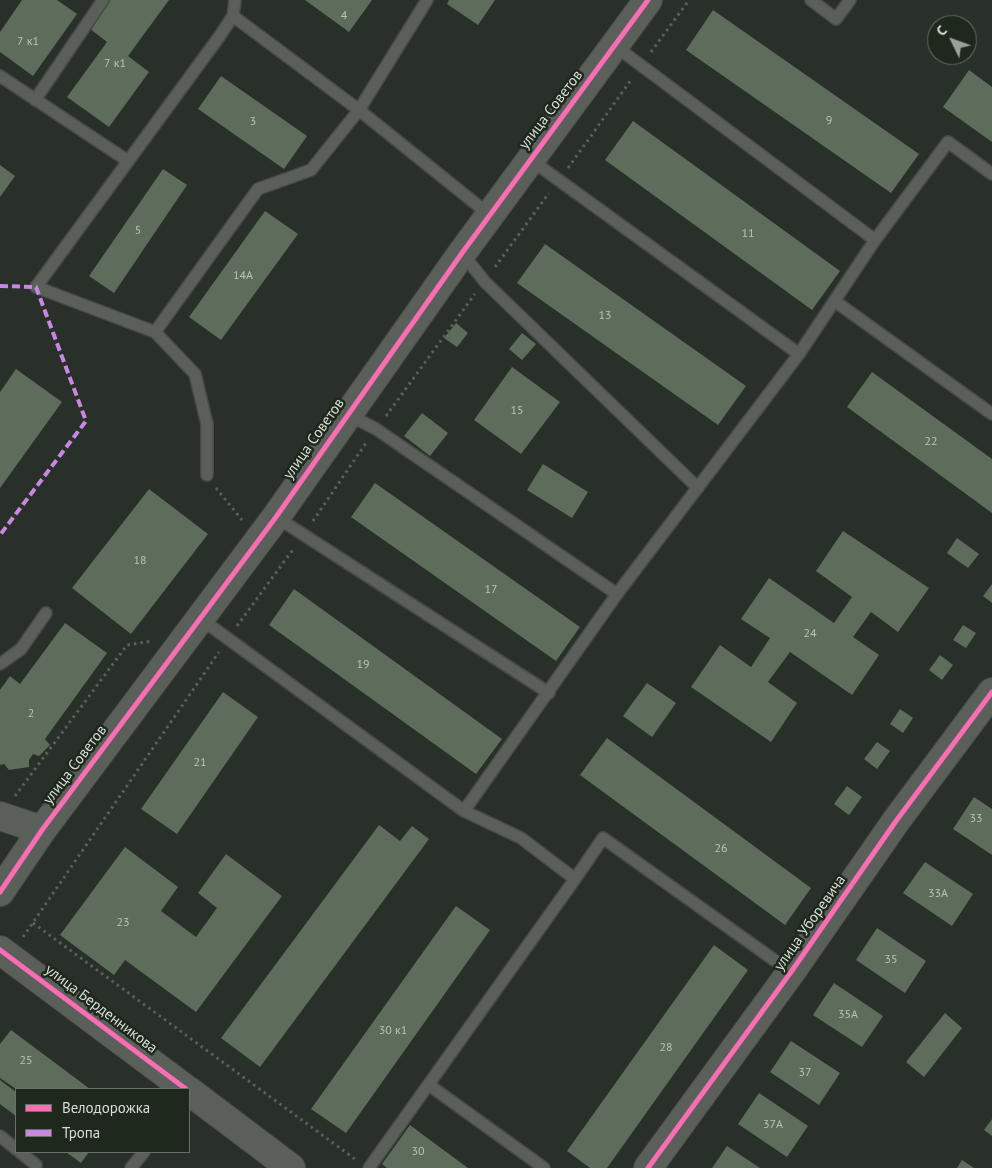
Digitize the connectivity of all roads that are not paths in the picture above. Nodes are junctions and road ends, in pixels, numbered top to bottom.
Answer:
1 (103, 0) edge
2 (235, 0) edge
3 (427, 0) edge
4 (648, 0) edge
5 (811, 0) edge
6 (850, 0) edge
7 (233, 16) junction
8 (615, 46) junction
9 (0, 76) edge
10 (35, 100) junction
11 (359, 110) junction
12 (530, 159) junction
13 (128, 162) junction
14 (992, 174) edge
15 (491, 216) junction
16 (875, 240) junction
17 (462, 253) junction
18 (836, 302) junction
19 (155, 332) junction
20 (799, 354) junction
21 (347, 414) junction
22 (992, 414) edge
23 (206, 475) road end
24 (698, 488) junction
25 (276, 517) junction
26 (617, 594) junction
27 (46, 613) dead end
28 (201, 619) junction
29 (0, 664) edge
30 (992, 692) edge
31 (549, 693) junction
32 (464, 811) junction
33 (0, 816) edge
34 (42, 830) junction
35 (575, 879) junction
36 (0, 892) edge
37 (5, 953) edge
38 (791, 972) junction
39 (429, 1085) junction
40 (184, 1088) edge
41 (190, 1093) edge
42 (0, 1136) edge
43 (15, 1148) edge
44 (21, 1153) edge
45 (143, 1153) edge
46 (36, 1164) dead end
47 (364, 1165) edge
48 (131, 1168) edge
49 (290, 1168) edge
50 (544, 1168) edge
51 (648, 1168) edge

1 - 10 lane
2 - 7 lane
3 - 11 lane
4 - 8 street, улица Советов
5 - 6 lane
7 - 11 lane
7 - 13 lane
8 - 12 street, улица Советов
8 - 16 lane
9 - 10 lane
10 - 13 lane
11 - 15 lane
11 - 19 lane
12 - 15 street, улица Советов
12 - 20 lane
13 - 19 lane
14 - 16 lane
15 - 17 street, улица Советов
16 - 18 lane
17 - 21 street, улица Советов
17 - 24 lane
18 - 20 lane
18 - 22 lane
19 - 23 lane
20 - 24 lane
21 - 25 street, улица Советов
21 - 26 lane
24 - 26 lane
25 - 28 street, улица Советов
25 - 31 lane
26 - 31 lane
27 - 29 lane
28 - 32 lane
28 - 34 street, улица Советов
30 - 38 street, улица Уборевича
31 - 32 lane
32 - 35 lane
33 - 34 street
34 - 36 street, улица Советов
35 - 38 lane
35 - 39 lane
37 - 40 street, улица Берденникова
38 - 51 street, улица Уборевича
39 - 47 lane
39 - 50 lane
41 - 49 street, улица Берденникова
42 - 43 lane
44 - 46 lane
45 - 48 lane

